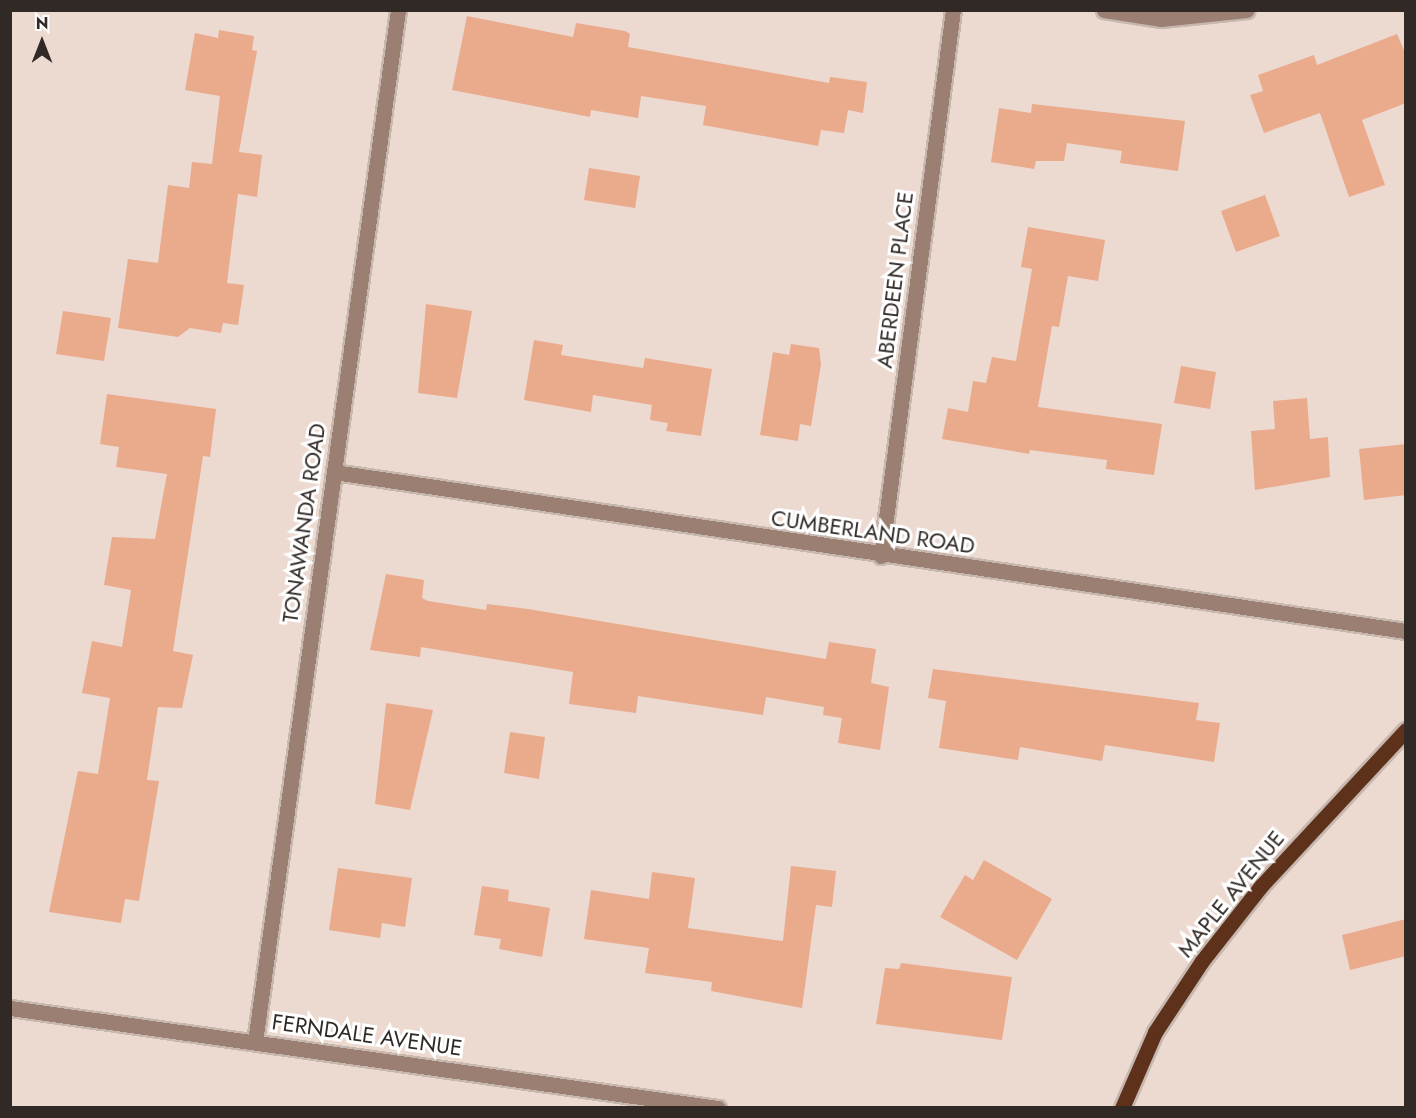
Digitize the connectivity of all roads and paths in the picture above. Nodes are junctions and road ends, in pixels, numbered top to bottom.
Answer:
1 (398, 10) edge
2 (953, 10) edge
3 (1104, 10) edge
4 (1247, 10) edge
5 (334, 472) junction
6 (881, 556) junction
7 (1406, 631) edge
8 (1406, 730) edge
9 (10, 1008) edge
10 (255, 1042) junction
11 (718, 1107) edge
12 (1122, 1107) edge

1 - 5 street, TONAWANDA ROAD
2 - 6 street, ABERDEEN PLACE
3 - 4 street
5 - 6 street, CUMBERLAND ROAD
5 - 10 street, TONAWANDA ROAD
6 - 7 street, CUMBERLAND ROAD
8 - 12 main road, MAPLE AVENUE
9 - 10 street, FERNDALE AVENUE
10 - 11 street, FERNDALE AVENUE

